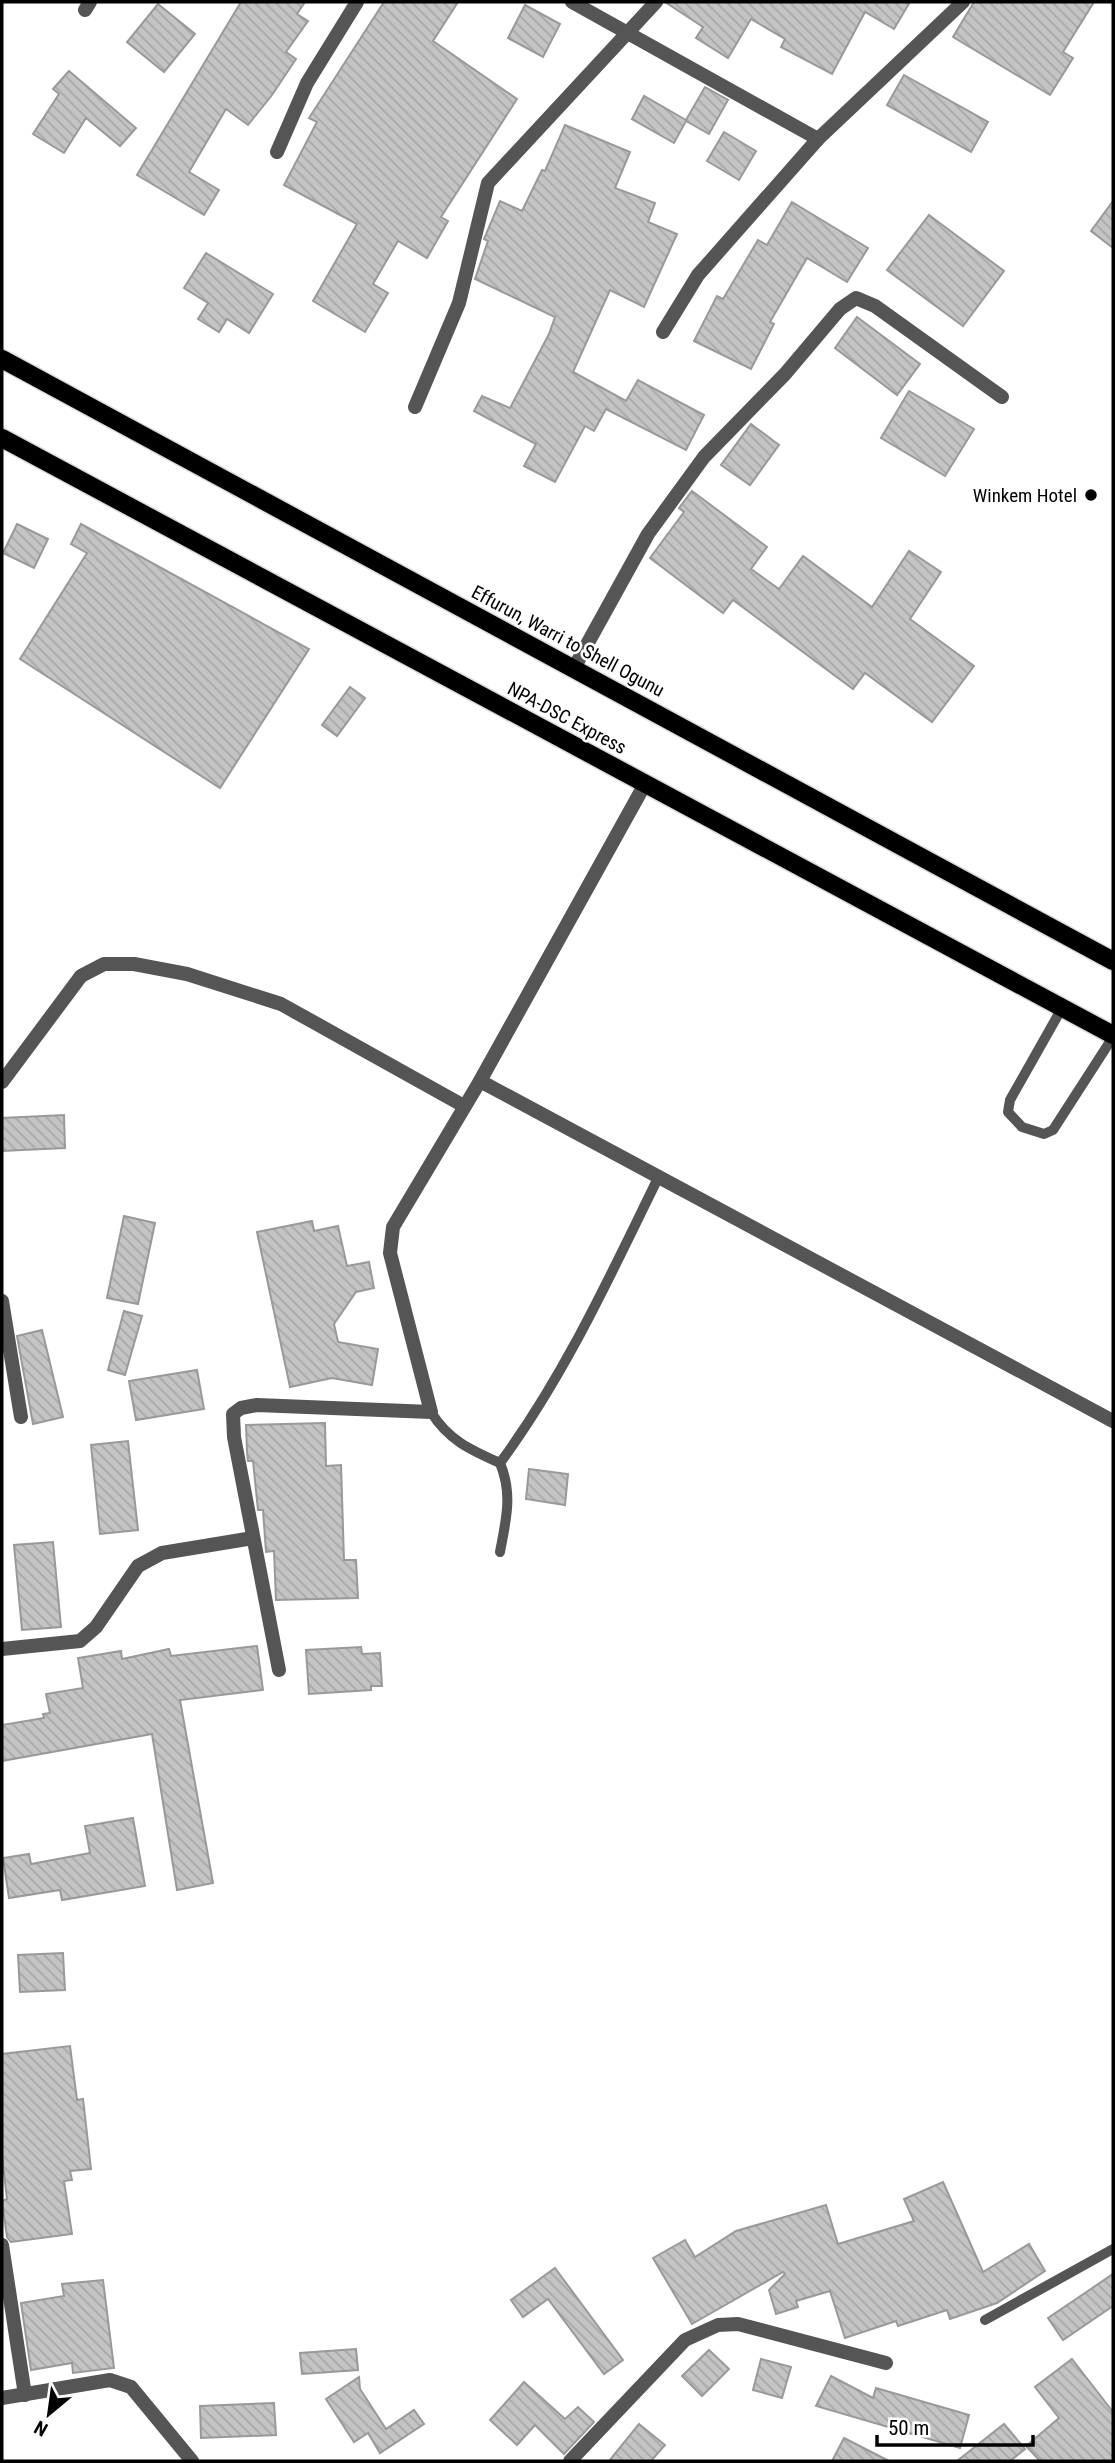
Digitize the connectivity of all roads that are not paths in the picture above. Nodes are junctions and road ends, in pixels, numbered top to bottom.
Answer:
1 (357, 2) edge
2 (572, 2) edge
3 (656, 2) edge
4 (963, 2) edge
5 (626, 31) junction
6 (818, 139) junction
7 (277, 152) dead end
8 (663, 332) dead end
9 (2, 359) edge
10 (1002, 397) dead end
11 (415, 407) dead end
12 (2, 438) edge
13 (574, 668) junction
14 (645, 784) junction
15 (1113, 961) edge
16 (1062, 1008) junction
17 (1113, 1036) edge
18 (480, 1081) junction
19 (2, 1082) edge
20 (464, 1106) junction
21 (659, 1175) junction
22 (2, 1301) edge
23 (431, 1412) junction
24 (21, 1417) dead end
25 (1113, 1421) edge
26 (499, 1463) junction
27 (253, 1538) junction
28 (500, 1552) dead end
29 (2, 1649) edge
30 (279, 1670) dead end
31 (2, 2245) edge
32 (1113, 2249) edge
33 (985, 2320) dead end
34 (886, 2363) dead end
35 (25, 2395) junction
36 (2, 2398) edge
37 (192, 2461) edge
38 (570, 2461) edge

1 - 7 street
2 - 5 street
3 - 5 street
4 - 6 street
5 - 6 street
5 - 11 street
6 - 8 street
9 - 13 main road, Effurun, Warri to Shell Ogunu
10 - 13 street
12 - 14 main road, NPA-DSC Express
13 - 15 main road, Effurun, Warri to Shell Ogunu
14 - 16 main road, NPA-DSC Express
14 - 18 street
16 - 17 main road, NPA-DSC Express
16 - 17 lane
18 - 20 street
18 - 21 street
19 - 20 street
20 - 23 street
21 - 25 street
21 - 26 lane
22 - 24 street
23 - 26 lane
23 - 27 street
26 - 28 lane
27 - 29 street
27 - 30 street
31 - 35 street
32 - 33 lane
34 - 38 street
35 - 36 street
35 - 37 street

